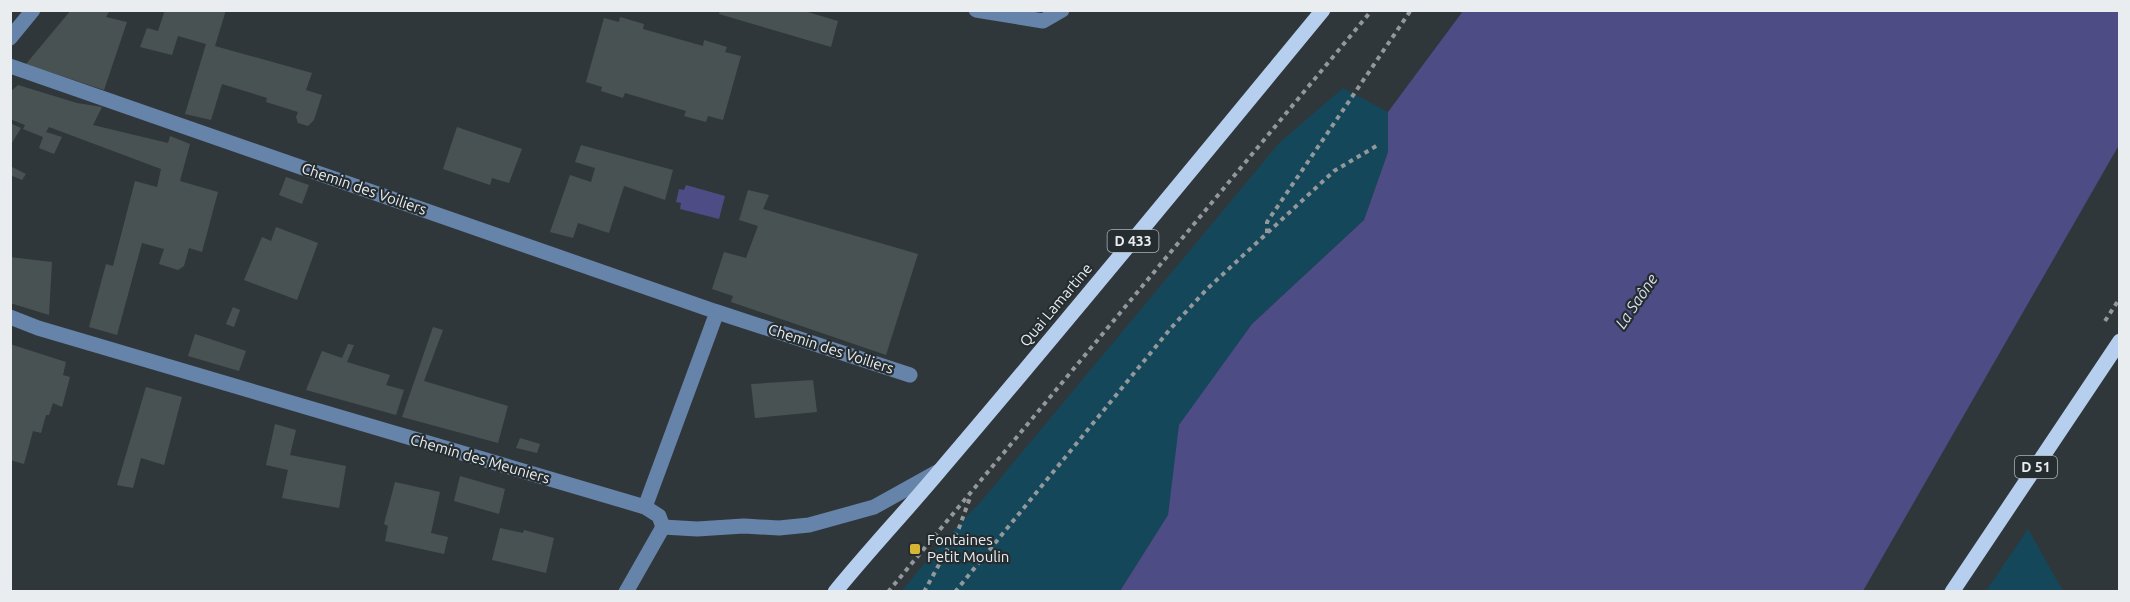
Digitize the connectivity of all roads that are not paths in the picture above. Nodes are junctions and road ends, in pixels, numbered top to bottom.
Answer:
1 (33, 10) edge
2 (976, 10) edge
3 (1062, 10) edge
4 (1323, 10) edge
5 (10, 38) edge
6 (10, 66) edge
7 (717, 312) junction
8 (10, 317) edge
9 (2120, 341) edge
10 (910, 375) dead end
11 (940, 470) junction
12 (645, 507) junction
13 (663, 527) junction
14 (626, 591) edge
15 (835, 591) edge
16 (1952, 591) edge

1 - 5 street
2 - 3 street
4 - 11 main road, Quai Lamartine / D 433
6 - 7 street, Chemin des Voiliers
7 - 10 street, Chemin des Voiliers
7 - 12 street
8 - 12 street, Chemin des Meuniers
9 - 16 main road, D 51
11 - 13 street
11 - 15 main road, Quai Lamartine / D 433
12 - 13 street
13 - 14 street

